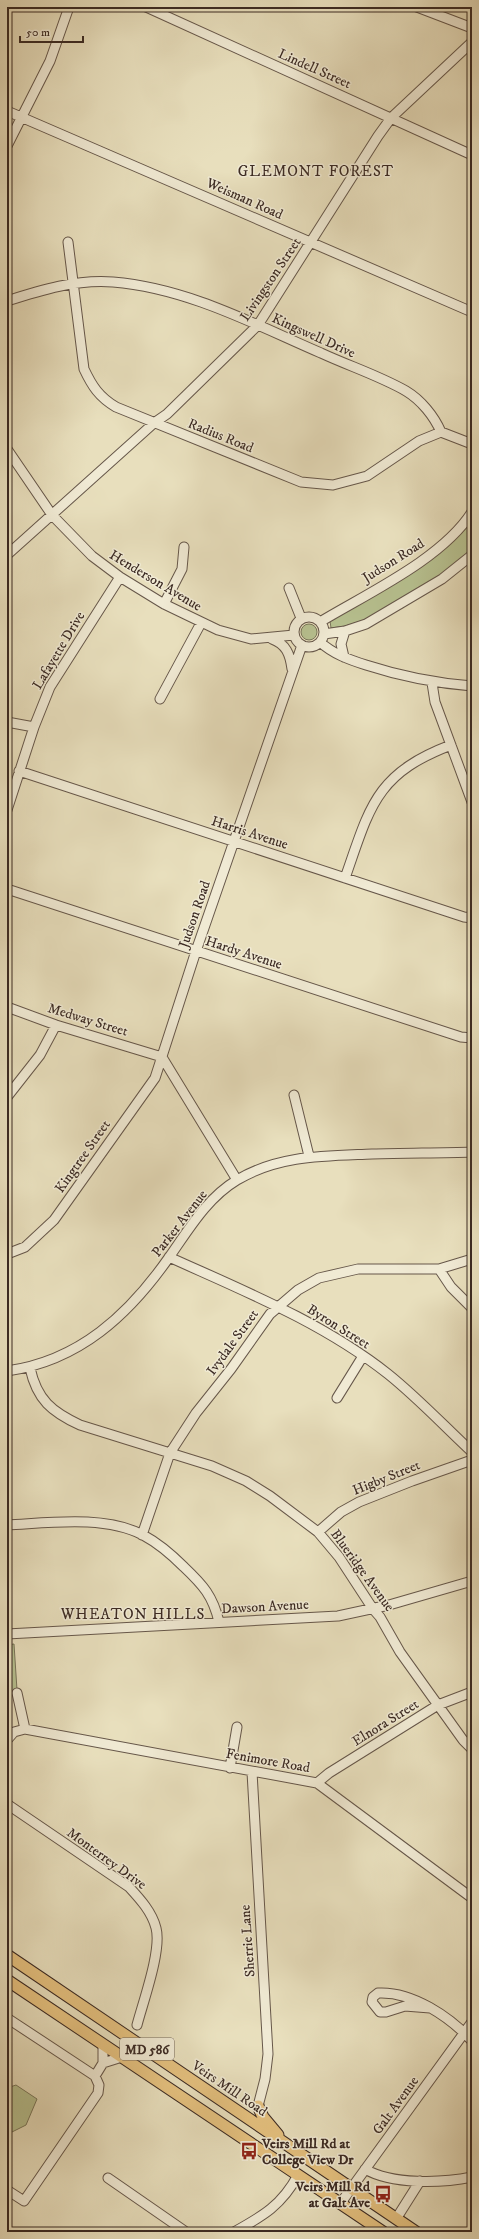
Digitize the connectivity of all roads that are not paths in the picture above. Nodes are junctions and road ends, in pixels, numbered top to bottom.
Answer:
1 (69, 7) edge
2 (146, 7) edge
3 (417, 7) edge
4 (472, 28) edge
5 (472, 42) edge
6 (7, 111) edge
7 (21, 117) junction
8 (391, 118) junction
9 (7, 146) edge
10 (472, 155) edge
11 (68, 242) dead end
12 (312, 242) junction
13 (73, 284) junction
14 (7, 301) edge
15 (472, 312) edge
16 (258, 325) junction
17 (154, 423) junction
18 (441, 432) junction
19 (472, 444) edge
20 (7, 449) edge
21 (472, 512) edge
22 (52, 515) junction
23 (184, 547) dead end
24 (7, 554) edge
25 (472, 555) edge
26 (120, 577) junction
27 (289, 588) dead end
28 (164, 604) junction
29 (301, 618) junction
30 (320, 622) junction
31 (201, 623) junction
32 (345, 631) junction
33 (294, 635) junction
34 (270, 638) junction
35 (322, 638) junction
36 (302, 645) junction
37 (344, 657) junction
38 (292, 669) junction
39 (432, 683) junction
40 (472, 686) edge
41 (160, 699) dead end
42 (7, 722) edge
43 (34, 727) junction
44 (451, 745) junction
45 (20, 771) junction
46 (472, 802) edge
47 (7, 810) edge
48 (233, 841) junction
49 (345, 878) junction
50 (7, 889) edge
51 (472, 918) edge
52 (196, 951) junction
53 (7, 1007) edge
54 (56, 1025) junction
55 (472, 1038) edge
56 (162, 1057) junction
57 (294, 1095) dead end
58 (7, 1097) edge
59 (472, 1152) edge
60 (309, 1156) junction
61 (237, 1180) junction
62 (7, 1254) edge
63 (169, 1257) junction
64 (472, 1259) edge
65 (439, 1269) junction
66 (279, 1306) junction
67 (472, 1308) edge
68 (363, 1356) junction
69 (30, 1368) junction
70 (7, 1372) edge
71 (337, 1398) dead end
72 (472, 1452) edge
73 (170, 1453) junction
74 (472, 1460) edge
75 (7, 1524) edge
76 (318, 1532) junction
77 (142, 1535) junction
78 (472, 1581) edge
79 (373, 1609) junction
80 (219, 1622) junction
81 (7, 1634) edge
82 (472, 1692) edge
83 (17, 1693) dead end
84 (438, 1705) junction
85 (237, 1727) dead end
86 (24, 1729) junction
87 (7, 1740) edge
88 (472, 1749) edge
89 (230, 1768) junction
90 (252, 1772) junction
91 (317, 1783) junction
92 (7, 1804) edge
93 (472, 1898) edge
94 (7, 1954) edge
95 (7, 1980) edge
96 (430, 2008) junction
97 (7, 2018) edge
98 (472, 2022) edge
99 (137, 2025) dead end
100 (464, 2032) junction
101 (472, 2041) edge
102 (103, 2045) junction
103 (122, 2057) junction
104 (103, 2063) junction
105 (95, 2076) junction
106 (258, 2106) joint
107 (286, 2145) junction
108 (365, 2169) junction
109 (298, 2175) junction
110 (472, 2177) edge
111 (108, 2178) dead end
112 (420, 2181) junction
113 (352, 2188) junction
114 (7, 2190) edge
115 (340, 2204) junction
116 (396, 2219) junction
117 (186, 2232) edge
118 (234, 2232) edge
119 (383, 2232) edge
120 (416, 2232) edge

1 - 7 street
2 - 8 street, Lindell Street
3 - 4 street
5 - 8 street, Livingston Street
6 - 7 street, Weisman Road
7 - 9 street
7 - 12 street, Weisman Road
8 - 10 street, Lindell Street
8 - 12 street, Livingston Street
11 - 13 street, Radius Road
12 - 15 street, Weisman Road
12 - 16 street, Livingston Street
13 - 14 street, Kingswell Drive
13 - 16 street, Kingswell Drive
13 - 17 street, Radius Road
16 - 17 street, Livingston Street
16 - 18 street, Kingswell Drive
17 - 18 street, Radius Road
17 - 22 street, Livingston Street
18 - 19 street
20 - 22 street, Henderson Avenue
21 - 30 street, Judson Road
22 - 24 street, Livingston Street
22 - 26 street, Henderson Avenue
23 - 28 street
25 - 32 street
26 - 28 street, Henderson Avenue
26 - 43 street, Lafayette Drive
27 - 29 street
28 - 31 street, Henderson Avenue
29 - 30 street
29 - 33 street
30 - 35 street
31 - 34 street, Henderson Avenue
31 - 41 street
32 - 35 street
32 - 37 street
33 - 34 street, Henderson Avenue
33 - 36 street
34 - 38 street
35 - 36 street
35 - 37 street
36 - 38 street, Judson Road
37 - 39 street
38 - 48 street, Judson Road
39 - 40 street
39 - 44 street
42 - 43 street
43 - 45 street, Lafayette Drive
44 - 46 street
44 - 49 street
45 - 47 street, Lafayette Drive
45 - 48 street, Harris Avenue
48 - 49 street, Harris Avenue
48 - 52 street, Judson Road
49 - 51 street, Harris Avenue
50 - 52 street, Hardy Avenue
52 - 55 street, Hardy Avenue
52 - 56 street, Judson Road
53 - 54 street, Medway Street
54 - 56 street, Medway Street
54 - 58 street
56 - 61 street
56 - 62 street, Kingtree Street
57 - 60 street
59 - 60 street, Parker Avenue
60 - 61 street, Parker Avenue
61 - 63 street, Parker Avenue
63 - 66 street, Byron Street
63 - 69 street, Parker Avenue
64 - 65 street, Ivydale Street
65 - 66 street, Ivydale Street
65 - 67 street
66 - 68 street, Byron Street
66 - 73 street, Ivydale Street
68 - 71 street
68 - 72 street, Byron Street
69 - 70 street, Parker Avenue
69 - 73 street, Blueridge Avenue
73 - 76 street, Blueridge Avenue
73 - 77 street, Ivydale Street
74 - 76 street, Higby Street
75 - 77 street
76 - 79 street, Blueridge Avenue
77 - 80 street
78 - 79 street, Dawson Avenue
79 - 80 street, Dawson Avenue
79 - 84 street, Blueridge Avenue
80 - 81 street, Dawson Avenue
82 - 84 street, Elnora Street
83 - 86 street
84 - 88 street, Blueridge Avenue
84 - 91 street, Elnora Street
85 - 89 street
86 - 87 street
86 - 89 street, Fenimore Road
89 - 90 street, Fenimore Road
90 - 91 street, Fenimore Road
90 - 106 street, Sherrie Lane
91 - 93 street, Fenimore Road
92 - 99 street, Monterrey Drive
94 - 107 main road, Veirs Mill Road / MD 586
95 - 102 main road, MD 586
96 - 96 street
96 - 100 street
97 - 105 street
98 - 100 street, Galt Avenue
100 - 101 street
100 - 108 street, Galt Avenue
102 - 103 main road, MD 586
102 - 104 street
103 - 104 street
103 - 109 main road, MD 586
104 - 105 street
105 - 114 street
106 - 107 main road
107 - 113 main road, Veirs Mill Road / MD 586
108 - 112 street
108 - 113 street, Galt Avenue
109 - 115 main road, MD 586
109 - 118 street
110 - 112 street
111 - 117 street
112 - 116 street
113 - 115 street, Galt Avenue
113 - 116 main road, Veirs Mill Road / MD 586
115 - 119 main road, MD 586
116 - 120 main road, Veirs Mill Road / MD 586

